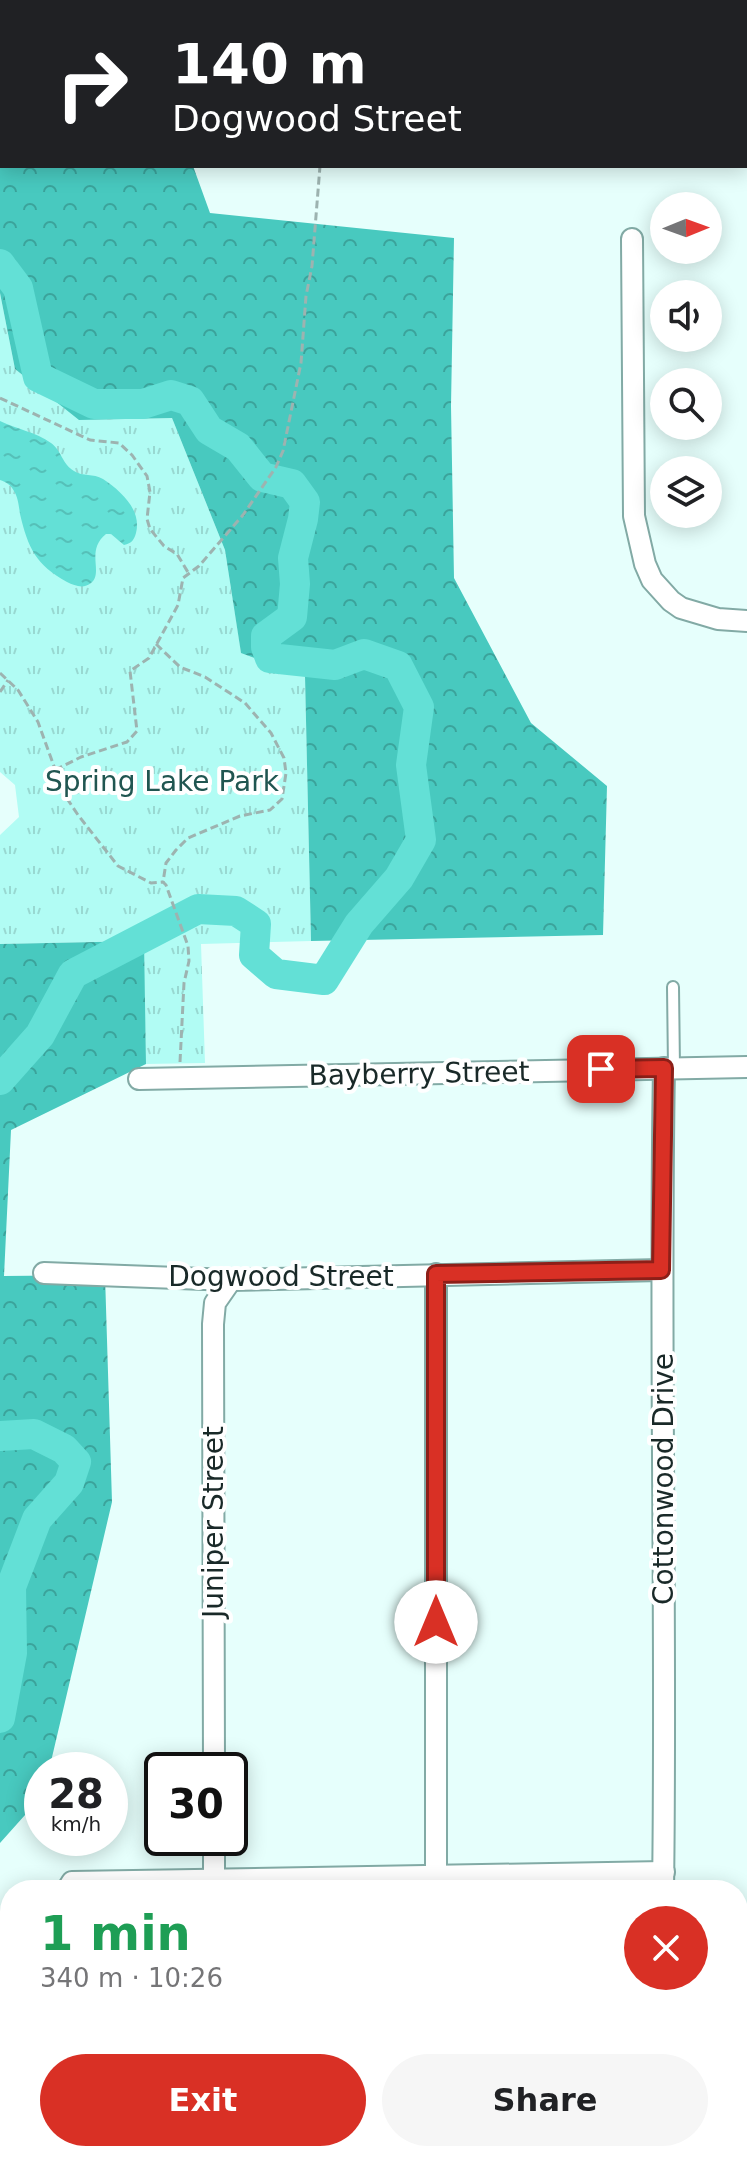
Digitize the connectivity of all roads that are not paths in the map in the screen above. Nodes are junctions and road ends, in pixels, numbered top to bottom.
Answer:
1 (632, 239) dead end
2 (747, 621) edge
3 (673, 987) dead end
4 (747, 1067) edge
5 (669, 1068) junction
6 (139, 1079) dead end
7 (661, 1270) junction
8 (44, 1273) dead end
9 (436, 1274) junction
10 (231, 1280) junction
11 (214, 1752) edge
12 (214, 1856) edge
13 (436, 1876) junction
14 (214, 1880) joint
15 (618, 1880) edge
16 (664, 1880) edge

1 - 2 street
3 - 5 lane
4 - 5 street, Bayberry Street
5 - 6 street, Bayberry Street
5 - 7 street, Cottonwood Drive
7 - 9 street, Dogwood Street
7 - 16 street, Cottonwood Drive
8 - 10 street, Dogwood Street
9 - 10 street, Dogwood Street
9 - 13 street
10 - 11 street, Juniper Street
12 - 14 street
13 - 14 street
13 - 15 street

